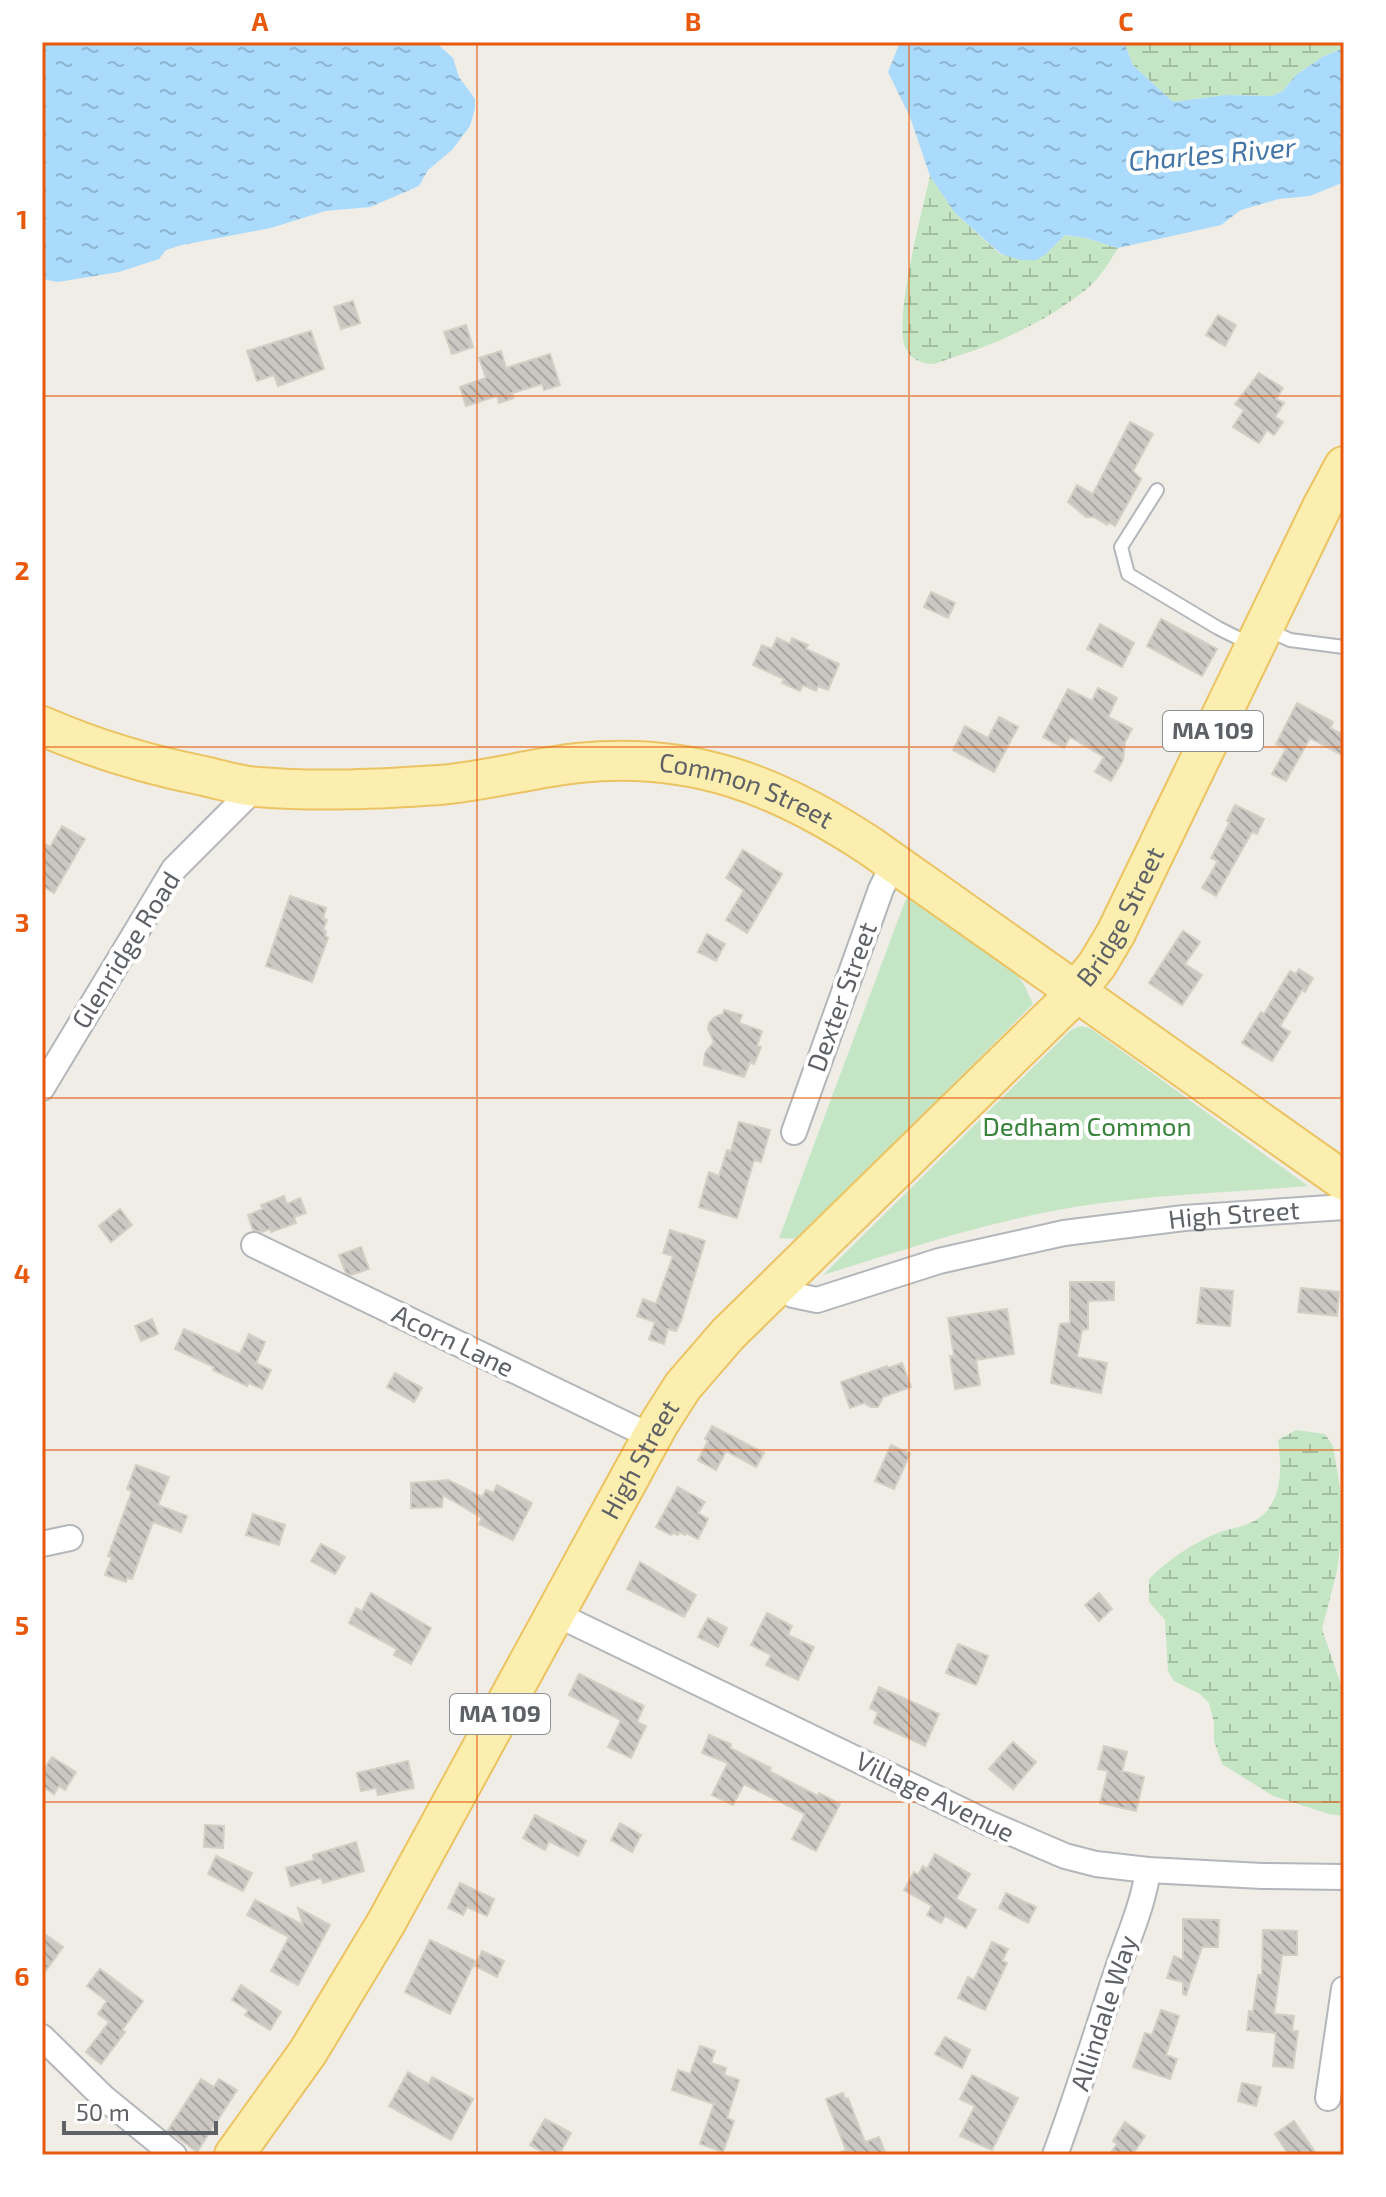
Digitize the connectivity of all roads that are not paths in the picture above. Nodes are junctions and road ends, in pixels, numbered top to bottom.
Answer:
1 (1344, 466) edge
2 (1157, 490) dead end
3 (1259, 637) junction
4 (1344, 647) edge
5 (42, 726) edge
6 (256, 787) junction
7 (894, 863) junction
8 (1075, 992) junction
9 (42, 1088) edge
10 (794, 1132) dead end
11 (1344, 1181) edge
12 (1344, 1207) edge
13 (254, 1245) dead end
14 (780, 1285) junction
15 (652, 1437) junction
16 (70, 1538) dead end
17 (42, 1544) edge
18 (554, 1613) junction
19 (1148, 1870) junction
20 (1344, 1877) edge
21 (1344, 1989) edge
22 (42, 2037) edge
23 (1328, 2098) dead end
24 (174, 2155) edge
25 (234, 2155) edge
26 (1055, 2155) edge

1 - 3 main road, Bridge Street / MA 109
2 - 3 lane
3 - 4 lane
3 - 8 main road, Bridge Street / MA 109
5 - 6 main road, Common Street
6 - 7 main road, Common Street
6 - 9 street, Glenridge Road
7 - 8 main road, Common Street
7 - 10 street, Dexter Street
8 - 11 main road, Common Street
8 - 14 main road, Bridge Street / MA 109
12 - 14 street, High Street
13 - 15 street, Acorn Lane
14 - 15 main road, High Street / MA 109
15 - 18 main road, High Street / MA 109
16 - 17 street
18 - 19 street, Village Avenue
18 - 25 main road, High Street / MA 109
19 - 20 street, Village Avenue
19 - 26 street, Allindale Way
21 - 23 street
22 - 24 street

